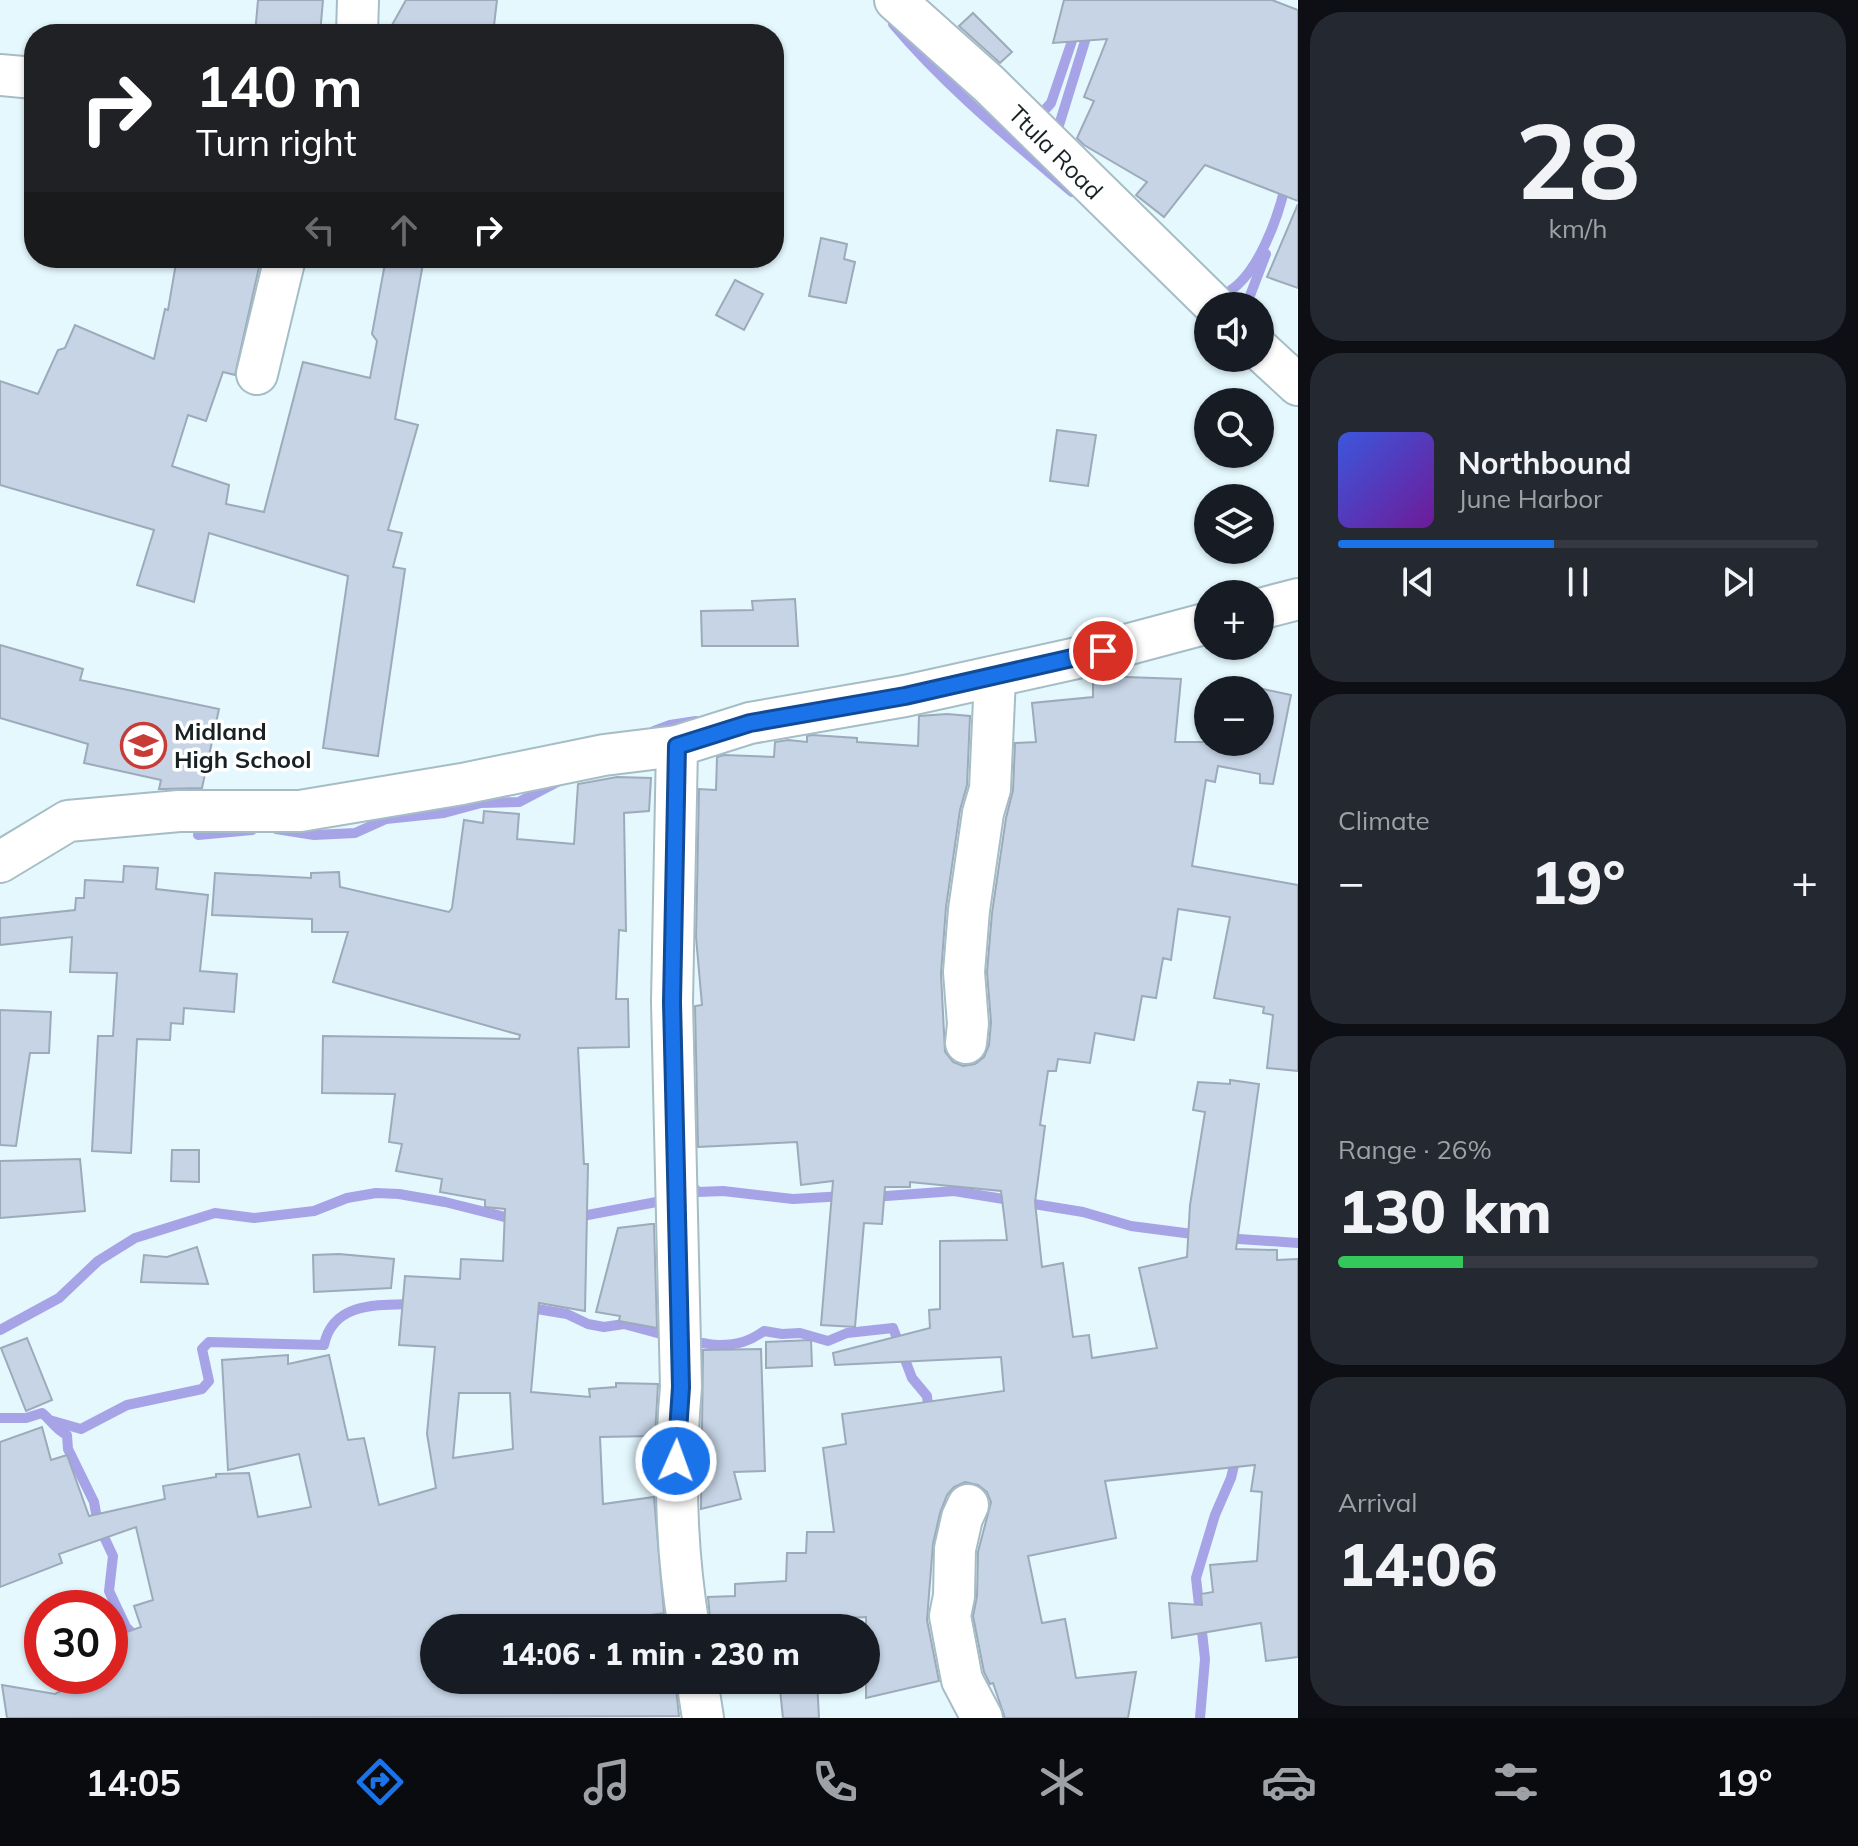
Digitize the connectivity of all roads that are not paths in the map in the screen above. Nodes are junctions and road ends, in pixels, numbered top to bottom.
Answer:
1 (358, 0) edge
2 (895, 0) edge
3 (357, 24) edge
4 (0, 75) edge
5 (24, 77) edge
6 (283, 268) edge
7 (1201, 292) edge
8 (1274, 363) edge
9 (257, 374) dead end
10 (1298, 385) edge
11 (1298, 599) edge
12 (1274, 605) edge
13 (1194, 627) edge
14 (995, 677) junction
15 (677, 746) junction
16 (0, 862) edge
17 (966, 1043) dead end
18 (968, 1505) dead end
19 (688, 1614) edge
20 (699, 1694) edge
21 (703, 1718) edge
22 (982, 1718) edge

1 - 3 street
2 - 7 street, Ttula Road
4 - 5 street
6 - 9 street
8 - 10 street
11 - 12 street
13 - 14 street
14 - 15 street
14 - 17 street
15 - 16 street
15 - 19 street
18 - 22 street
20 - 21 street

